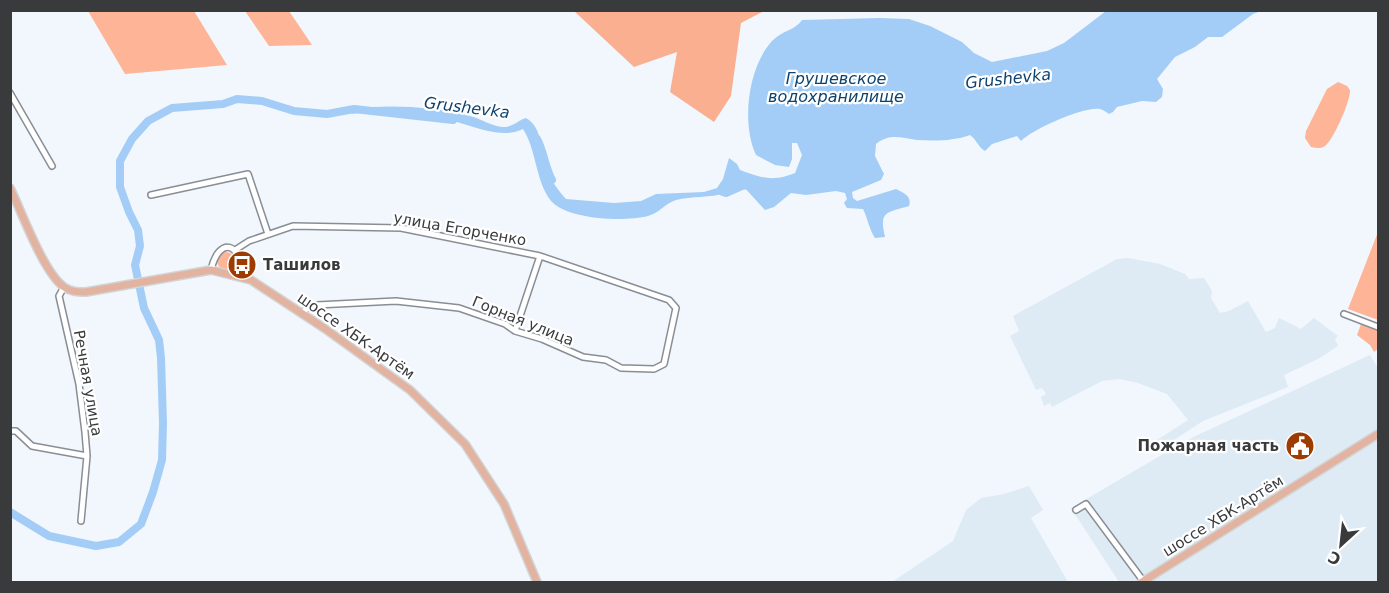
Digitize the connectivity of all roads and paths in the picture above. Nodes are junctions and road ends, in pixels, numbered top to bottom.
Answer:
1 (10, 93) edge
2 (52, 166) dead end
3 (10, 188) edge
4 (151, 195) dead end
5 (268, 234) junction
6 (235, 250) junction
7 (540, 256) junction
8 (211, 270) junction
9 (240, 276) junction
10 (64, 286) junction
11 (302, 314) junction
12 (1344, 314) dead end
13 (1378, 327) edge
14 (515, 331) junction
15 (664, 364) joint
16 (10, 431) edge
17 (1378, 434) edge
18 (87, 456) junction
19 (1076, 510) dead end
20 (81, 521) dead end
21 (537, 582) edge
22 (1143, 582) edge

1 - 2 street
3 - 10 main road
4 - 5 street
5 - 6 street, улица Егорченко
5 - 7 street, улица Егорченко
6 - 8 street, улица Егорченко
6 - 9 street
7 - 14 street
7 - 15 street, улица Егорченко
8 - 9 main road, шоссе ХБК-Артём
8 - 10 main road, шоссе ХБК-Артём
9 - 11 main road, шоссе ХБК-Артём
10 - 18 street, Речная улица
11 - 14 street, Горная улица
11 - 21 main road, шоссе ХБК-Артём
12 - 13 street
14 - 15 street, Горная улица
16 - 18 street
17 - 22 main road, шоссе ХБК-Артём
18 - 20 street, Речная улица
19 - 22 street

